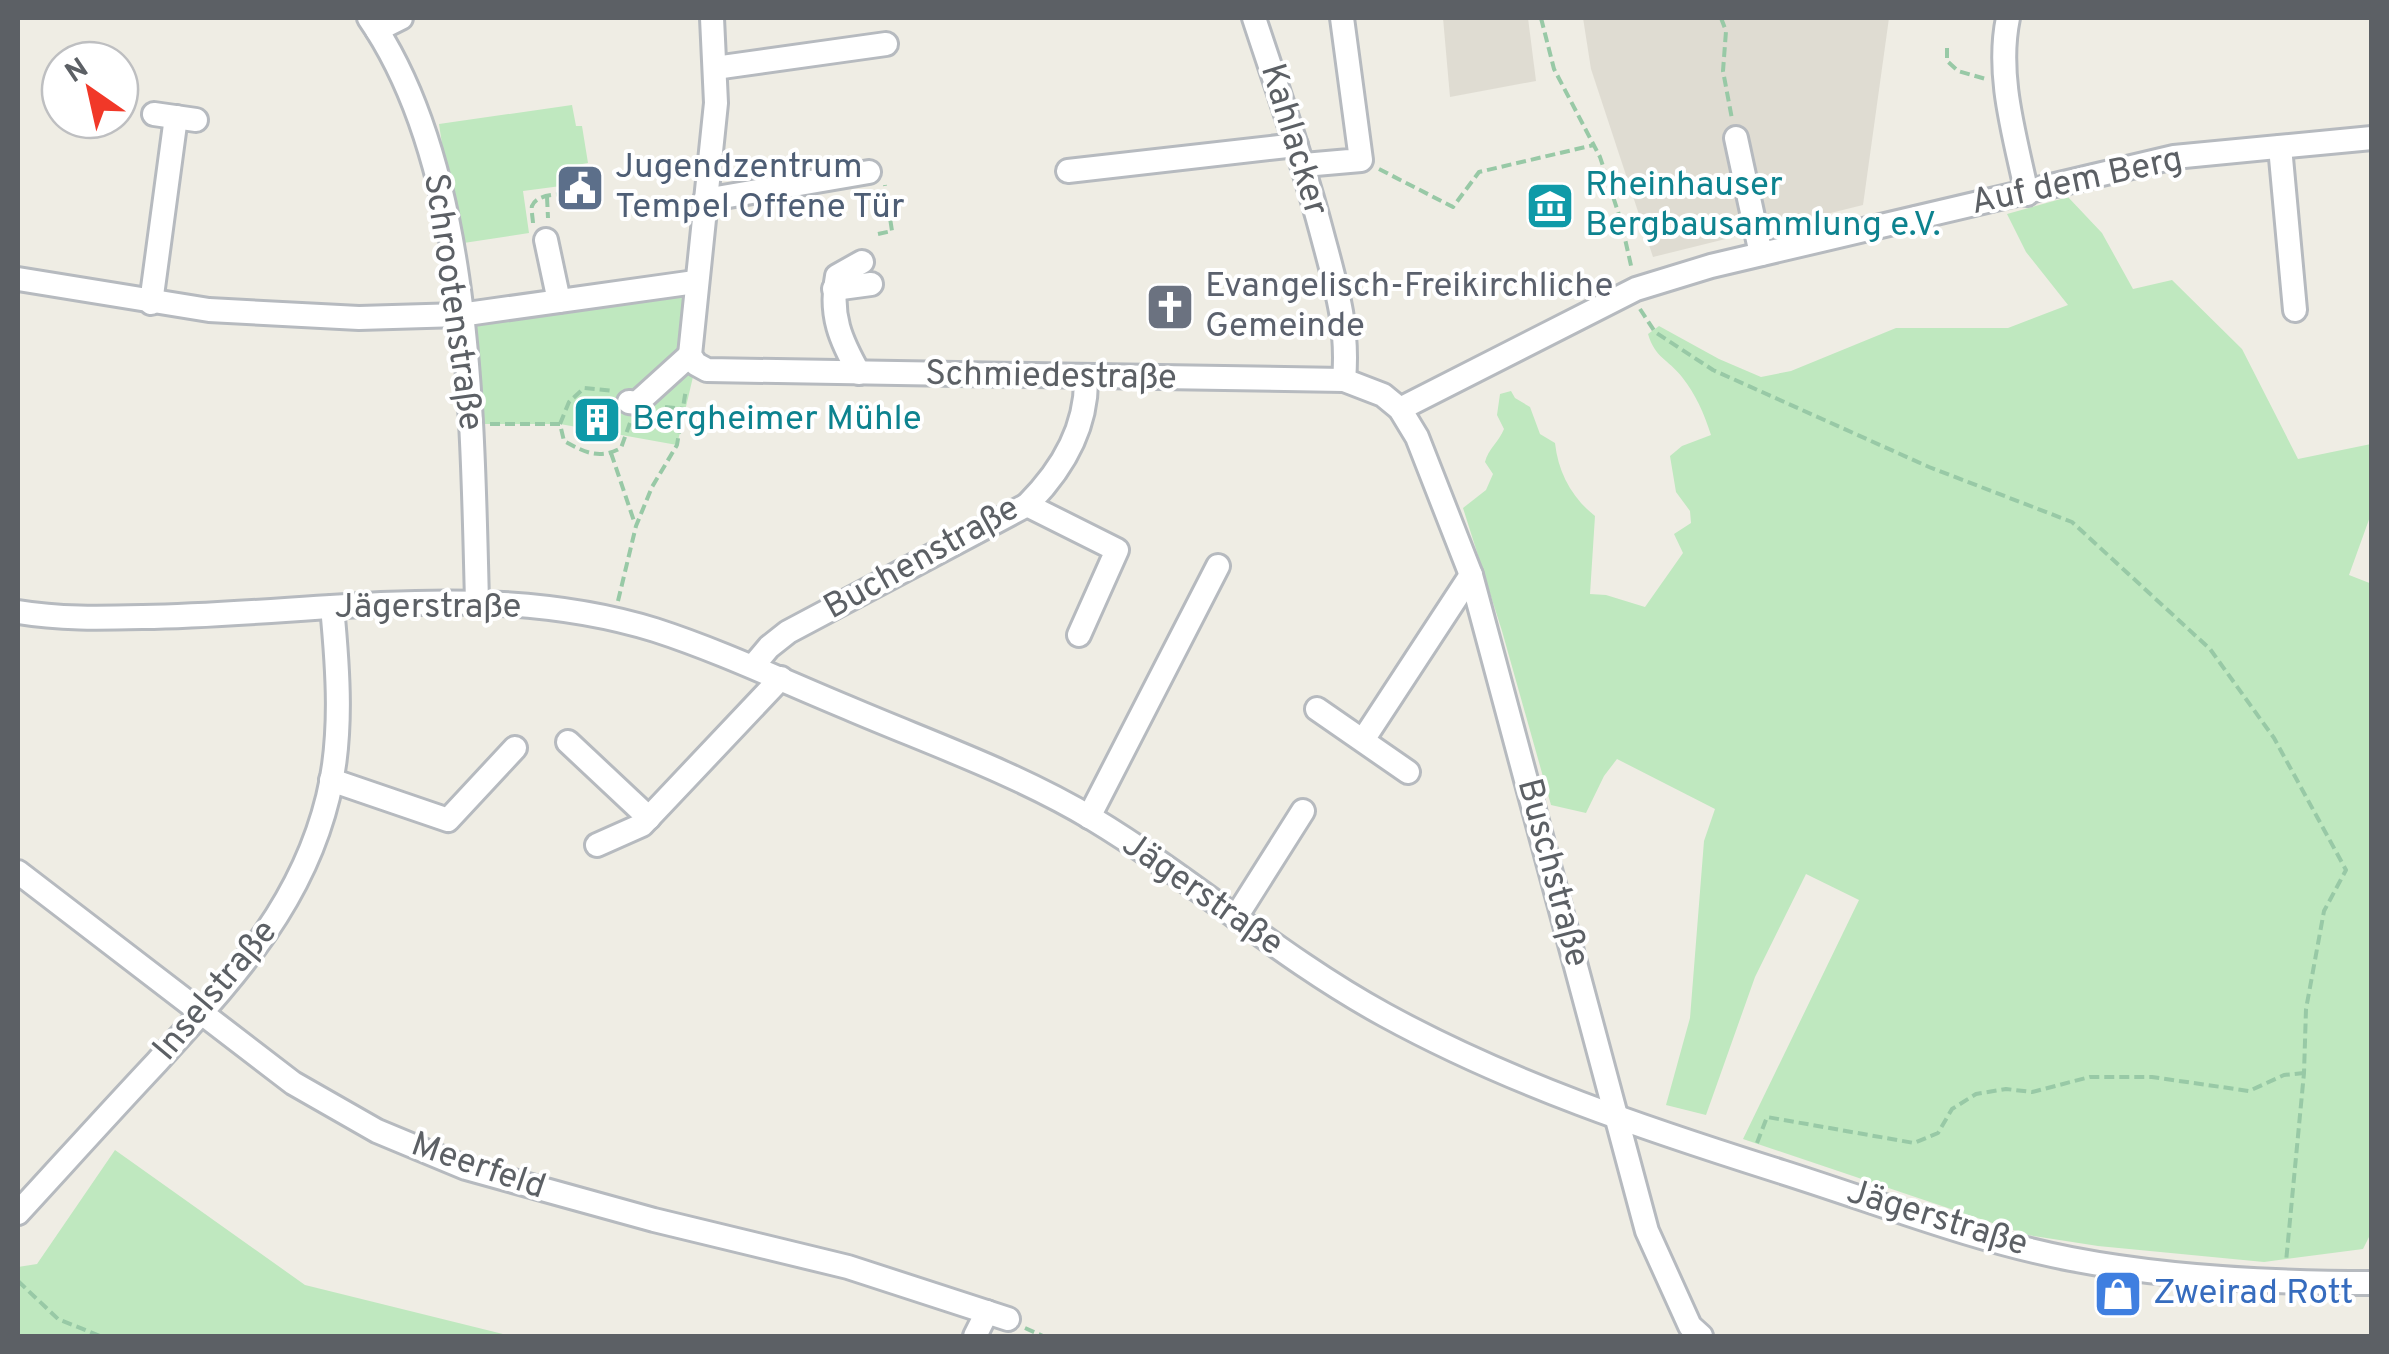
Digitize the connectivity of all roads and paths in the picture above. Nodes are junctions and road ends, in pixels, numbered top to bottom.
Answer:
1 (401, 18) edge
2 (712, 18) edge
3 (1254, 18) edge
4 (1342, 18) edge
5 (1542, 18) edge
6 (1720, 18) edge
7 (2008, 18) edge
8 (373, 24) edge
9 (886, 44) dead end
10 (1947, 48) dead end
11 (715, 68) junction
12 (2006, 78) junction
13 (175, 117) dead end
14 (1736, 138) joint
15 (2372, 138) edge
16 (1594, 145) junction
17 (2280, 147) junction
18 (1300, 155) junction
19 (1362, 160) junction
20 (1068, 171) dead end
21 (877, 178) joint
22 (580, 194) dead end
23 (2027, 194) junction
24 (705, 200) junction
25 (878, 234) dead end
26 (546, 240) joint
27 (1762, 254) junction
28 (866, 273) dead end
29 (18, 278) edge
30 (695, 282) junction
31 (1636, 289) junction
32 (559, 301) junction
33 (151, 303) junction
34 (2295, 310) dead end
35 (460, 315) junction
36 (693, 360) junction
37 (859, 374) junction
38 (1086, 378) junction
39 (1344, 380) junction
40 (629, 402) junction
41 (1400, 409) junction
42 (470, 424) junction
43 (560, 424) junction
44 (611, 453) junction
45 (1026, 505) junction
46 (636, 526) junction
47 (1218, 566) dead end
48 (1471, 575) junction
49 (476, 601) junction
50 (332, 607) junction
51 (18, 612) edge
52 (614, 621) junction
53 (1079, 635) dead end
54 (754, 666) junction
55 (781, 678) junction
56 (1317, 709) dead end
57 (1363, 740) junction
58 (568, 742) dead end
59 (515, 748) dead end
60 (1408, 772) dead end
61 (331, 780) junction
62 (1303, 812) dead end
63 (1089, 816) junction
64 (649, 818) junction
65 (597, 845) dead end
66 (18, 872) edge
67 (1236, 917) junction
68 (201, 1013) junction
69 (2304, 1073) junction
70 (1619, 1119) junction
71 (1750, 1162) junction
72 (18, 1213) edge
73 (18, 1282) edge
74 (2284, 1282) junction
75 (2372, 1283) edge
76 (100, 1336) edge
77 (975, 1336) edge
78 (1701, 1336) edge

1 - 8 street
2 - 11 street
3 - 18 street, Kahlacker
4 - 19 street
5 - 16 path
6 - 14 path
7 - 12 street
8 - 35 street, Schrootenstraße
9 - 11 street
10 - 12 path
11 - 24 street
12 - 23 street
13 - 33 street
14 - 27 street
15 - 17 street, Auf dem Berg
16 - 19 path
16 - 31 path
17 - 23 street, Auf dem Berg
17 - 34 street
18 - 19 street
18 - 20 street
18 - 39 street, Kahlacker
21 - 24 street
21 - 25 path
22 - 26 path
23 - 27 street, Auf dem Berg
24 - 30 street
26 - 32 street
27 - 31 street, Auf dem Berg
28 - 37 street
29 - 33 street
30 - 32 street
30 - 36 street
31 - 41 street, Auf dem Berg
31 - 69 path
32 - 35 street
33 - 35 street
35 - 42 street, Schrootenstraße
36 - 37 street, Schmiedestraße
36 - 40 street
36 - 46 path
37 - 38 street, Schmiedestraße
38 - 39 street, Schmiedestraße
38 - 45 street, Buchenstraße
39 - 41 street, Schmiedestraße
40 - 43 path
40 - 44 path
41 - 48 street, Buschstraße
42 - 43 path
42 - 49 street, Schrootenstraße
43 - 44 path
44 - 46 path
45 - 53 street
45 - 54 street, Buchenstraße
46 - 52 path
47 - 63 street
48 - 57 street
48 - 70 street, Buschstraße
49 - 50 street, Jägerstraße
49 - 52 street, Jägerstraße
50 - 51 street, Jägerstraße
50 - 61 street, Inselstraße
52 - 54 street, Jägerstraße
54 - 55 street, Jägerstraße
55 - 63 street, Jägerstraße
55 - 64 street
56 - 57 street
57 - 60 street
58 - 64 street
59 - 61 street
61 - 68 street, Inselstraße
62 - 67 street
63 - 67 street, Jägerstraße
64 - 65 street
66 - 68 street, Meerfeld
67 - 70 street, Jägerstraße
68 - 72 street, Inselstraße
68 - 77 street, Meerfeld
69 - 71 path
69 - 74 path
70 - 71 street, Jägerstraße
70 - 78 street, Buschstraße
71 - 74 street, Jägerstraße
73 - 76 path
74 - 75 street, Jägerstraße

